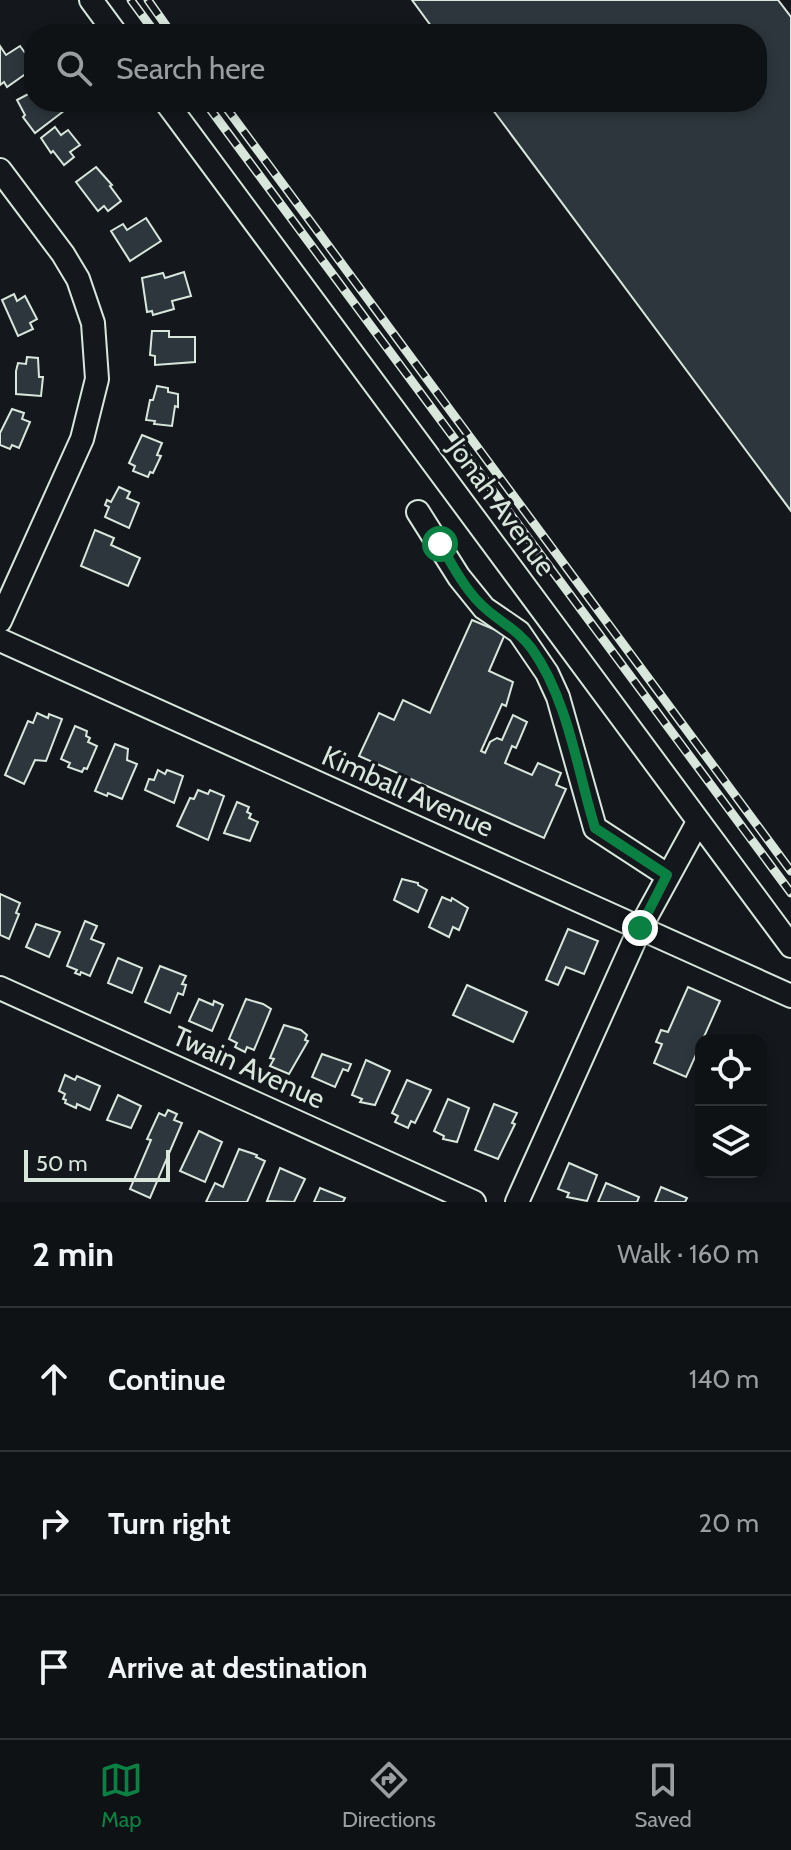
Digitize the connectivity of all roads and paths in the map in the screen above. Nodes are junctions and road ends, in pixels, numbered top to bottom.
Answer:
1 (91, 0) edge
2 (109, 24) edge
3 (173, 112) edge
4 (0, 170) edge
5 (418, 512) dead end
6 (0, 621) edge
7 (0, 640) edge
8 (698, 822) junction
9 (667, 875) junction
10 (640, 928) junction
11 (791, 946) edge
12 (0, 988) edge
13 (791, 996) edge
14 (474, 1202) edge
15 (517, 1202) edge

1 - 2 street
3 - 8 street, Jonah Avenue
4 - 6 street
5 - 9 street
7 - 10 street, Kimball Avenue
8 - 9 street
8 - 11 street, Jonah Avenue
9 - 10 street
10 - 13 street, Kimball Avenue
10 - 15 street
12 - 14 street, Twain Avenue

